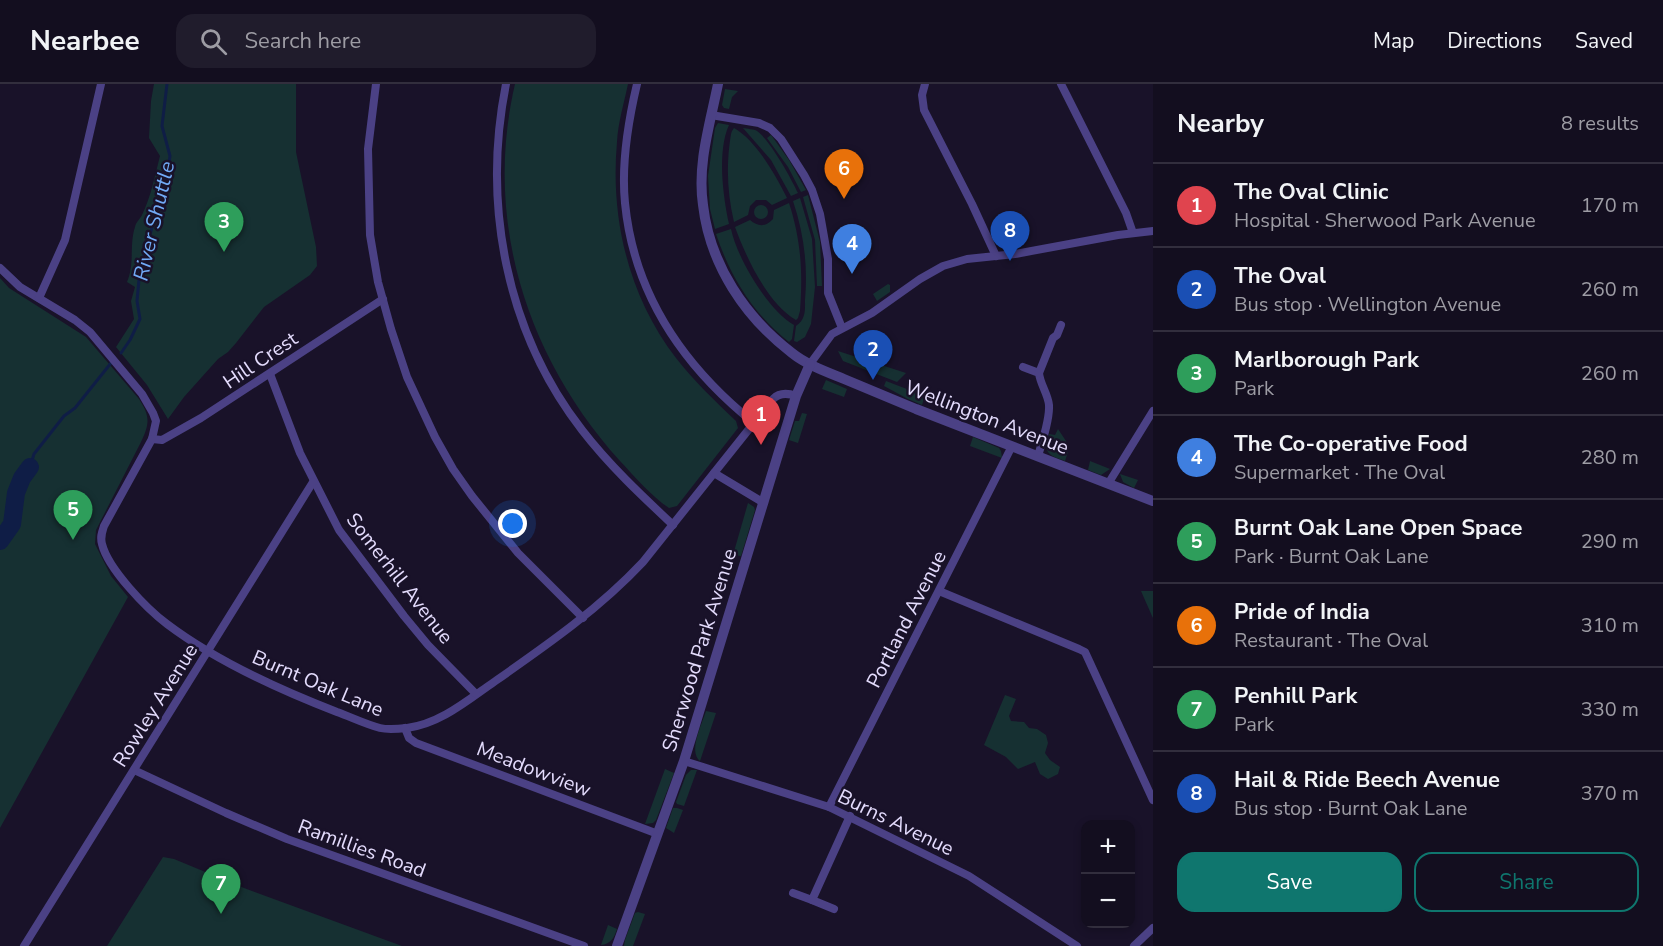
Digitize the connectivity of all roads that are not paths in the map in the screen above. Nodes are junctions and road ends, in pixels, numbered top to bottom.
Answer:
1 (101, 84) edge
2 (376, 84) edge
3 (506, 84) edge
4 (637, 84) edge
5 (718, 84) edge
6 (925, 84) edge
7 (1061, 84) edge
8 (711, 115) junction
9 (1153, 231) edge
10 (1133, 233) junction
11 (996, 256) junction
12 (0, 268) edge
13 (39, 298) junction
14 (383, 299) junction
15 (1061, 325) dead end
16 (842, 328) junction
17 (810, 364) junction
18 (1023, 367) dead end
19 (1039, 373) junction
20 (270, 374) junction
21 (796, 396) junction
22 (1153, 411) edge
23 (754, 423) junction
24 (152, 439) junction
25 (1012, 446) junction
26 (1038, 456) junction
27 (714, 473) junction
28 (313, 482) junction
29 (1108, 484) junction
30 (1153, 501) edge
31 (764, 503) junction
32 (673, 525) junction
33 (939, 591) junction
34 (582, 618) junction
35 (208, 651) junction
36 (476, 694) junction
37 (405, 729) junction
38 (684, 761) junction
39 (134, 770) junction
40 (1153, 800) edge
41 (829, 807) junction
42 (850, 816) junction
43 (658, 834) junction
44 (793, 892) dead end
45 (812, 900) junction
46 (834, 909) dead end
47 (1153, 928) edge
48 (24, 946) edge
49 (584, 946) edge
50 (617, 946) edge
51 (1077, 946) edge
52 (1134, 946) edge

1 - 13 street
2 - 14 street
3 - 32 street
4 - 23 street
5 - 8 street, Wellington Avenue
6 - 11 street
7 - 10 street
8 - 16 street
8 - 17 street, Wellington Avenue
9 - 10 street
10 - 11 street
11 - 16 street
12 - 13 street, Burnt Oak Lane
13 - 24 street, Burnt Oak Lane
14 - 20 street, Hill Crest
14 - 34 street
15 - 19 street
16 - 17 street
17 - 21 street, Sherwood Park Avenue
17 - 25 street, Wellington Avenue
18 - 19 street
19 - 26 street
20 - 24 street, Hill Crest
20 - 28 street, Somerhill Avenue
21 - 23 street, Burnt Oak Lane
21 - 31 street, Sherwood Park Avenue
22 - 29 street
23 - 27 street, Burnt Oak Lane
24 - 35 street, Burnt Oak Lane
25 - 26 street, Wellington Avenue
25 - 33 street, Portland Avenue
26 - 29 street, Wellington Avenue
27 - 31 street
27 - 32 street, Burnt Oak Lane
28 - 35 street, Rowley Avenue
28 - 36 street, Somerhill Avenue
29 - 30 street, Wellington Avenue
31 - 38 street, Sherwood Park Avenue
32 - 34 street, Burnt Oak Lane
33 - 40 street
33 - 41 street, Portland Avenue
34 - 36 street, Burnt Oak Lane
35 - 37 street, Burnt Oak Lane
35 - 39 street, Rowley Avenue
36 - 37 street, Burnt Oak Lane
37 - 43 street, Meadowview
38 - 41 street, Burns Avenue
38 - 43 street, Sherwood Park Avenue
39 - 48 street, Rowley Avenue
39 - 49 street, Ramillies Road
41 - 42 street, Burns Avenue
42 - 45 street
42 - 51 street, Burns Avenue
43 - 50 street, Sherwood Park Avenue
44 - 45 street
45 - 46 street
47 - 52 street

